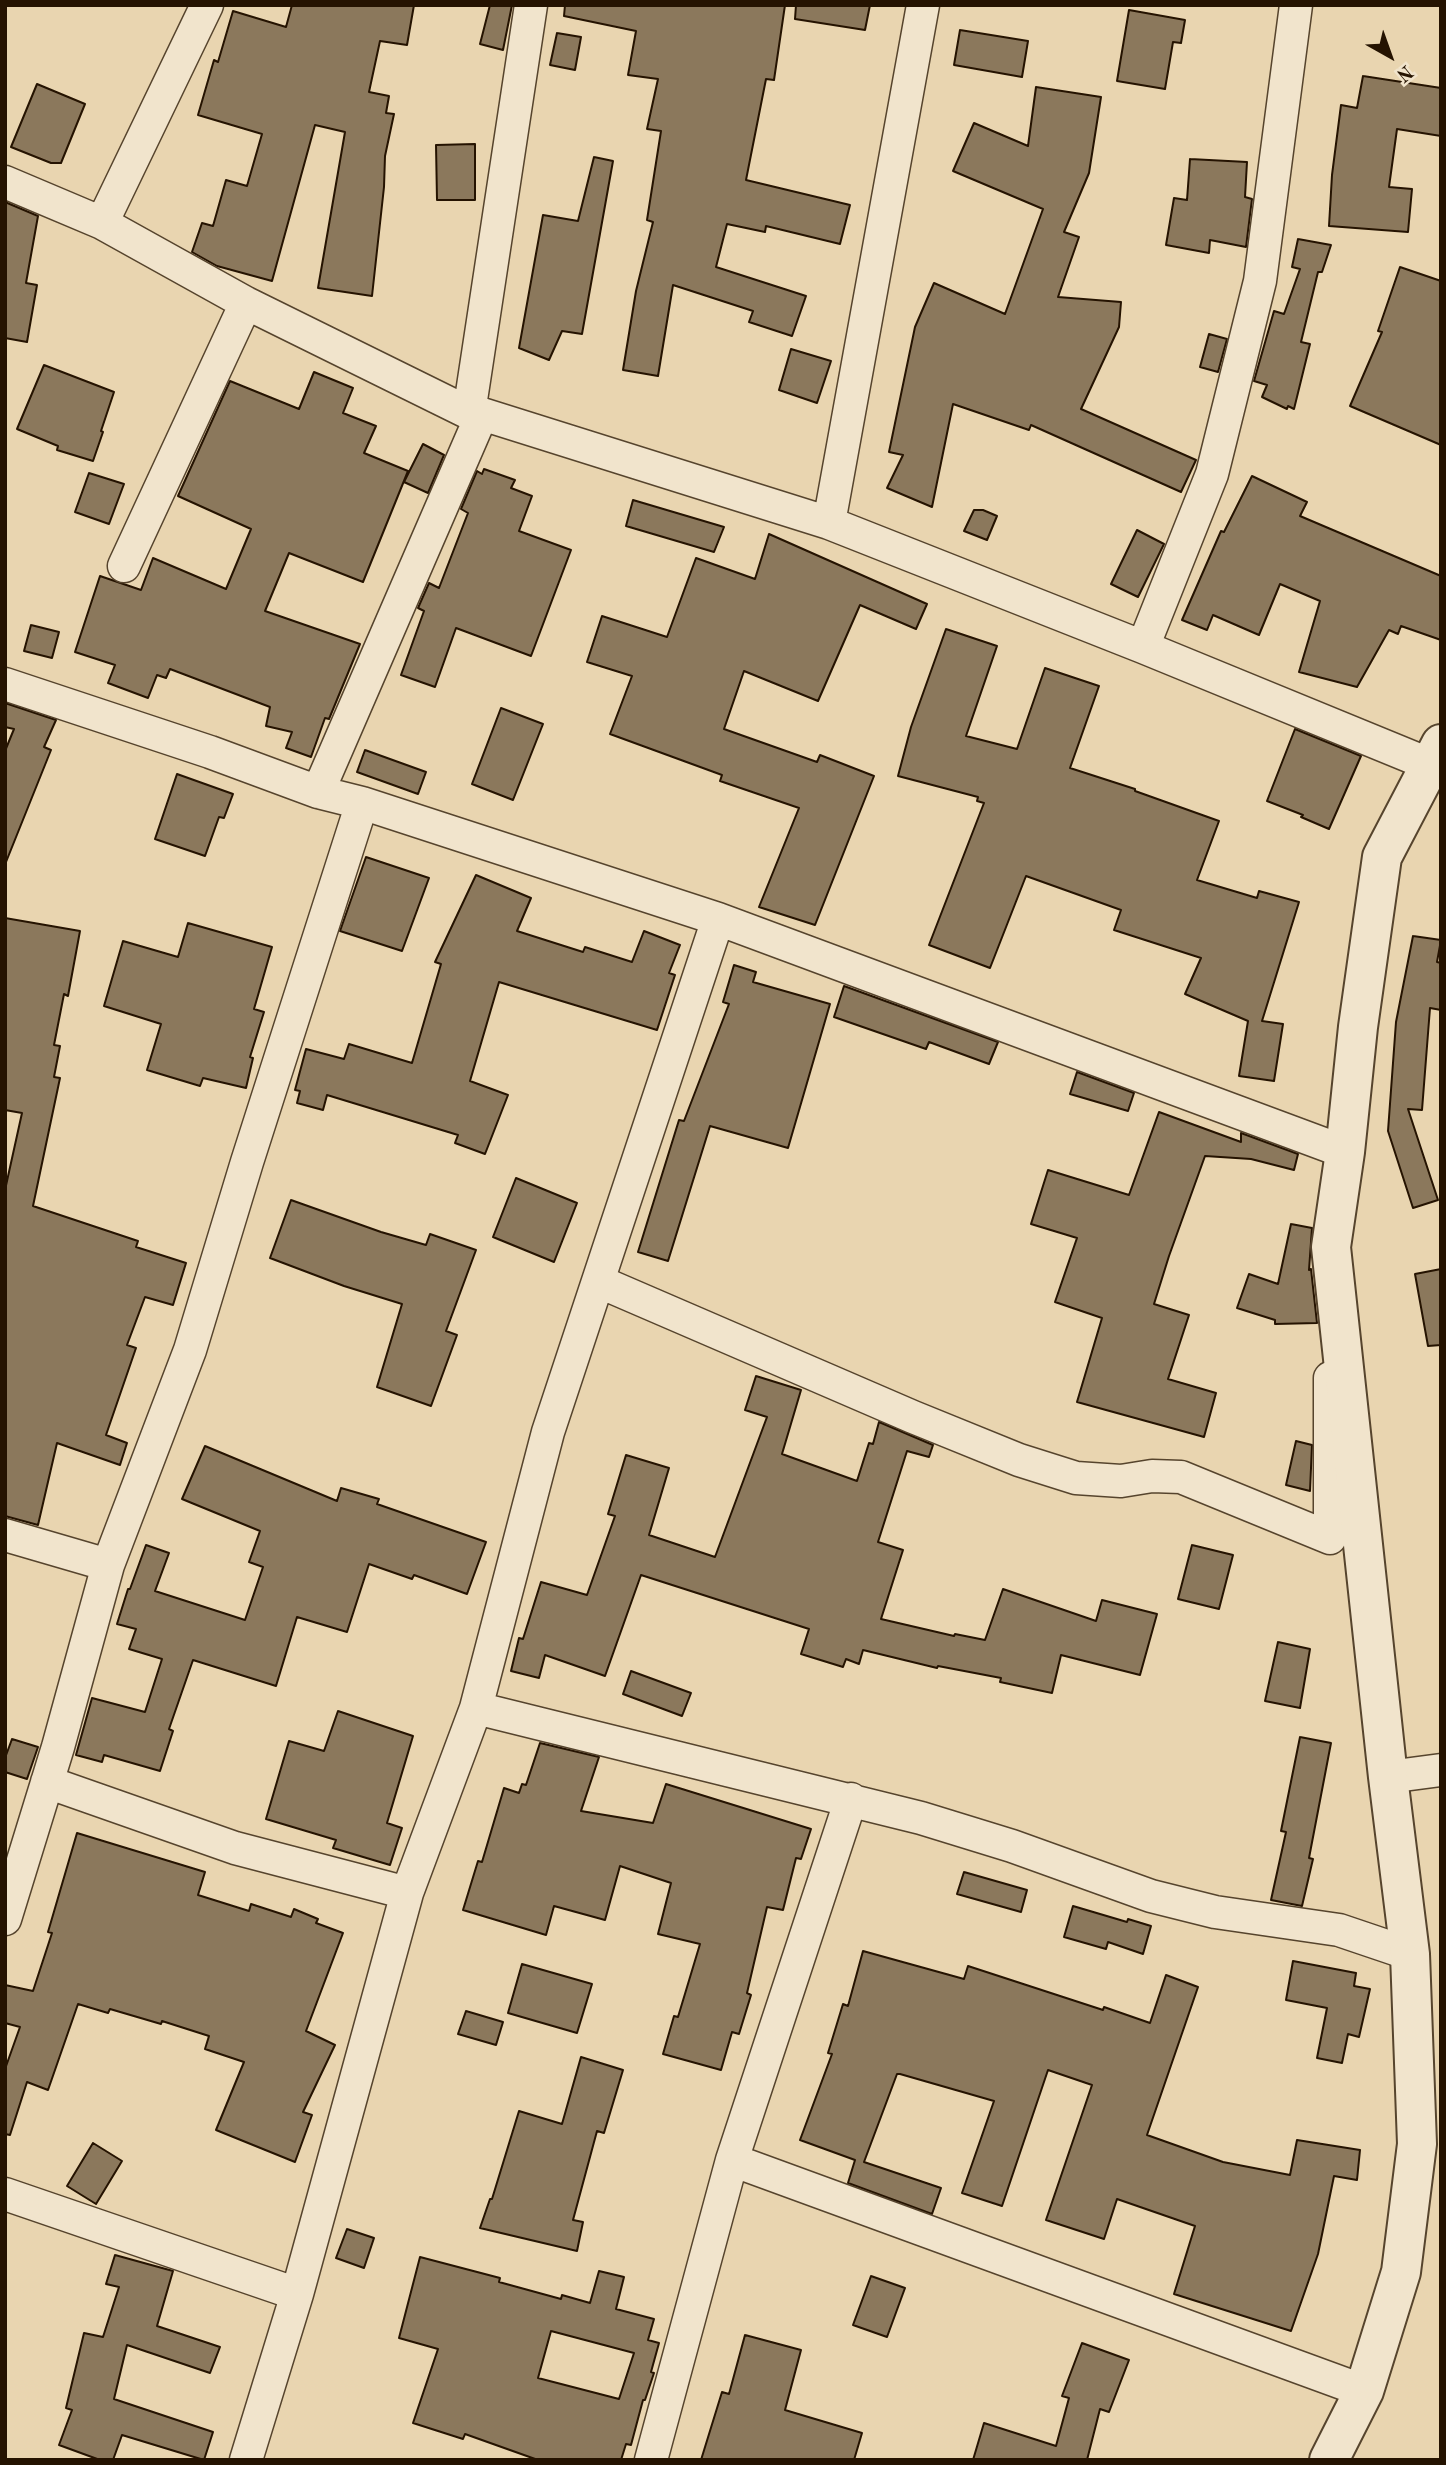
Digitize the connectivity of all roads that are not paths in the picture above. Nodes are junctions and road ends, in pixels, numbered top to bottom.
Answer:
1 (207, 5) edge
2 (531, 5) edge
3 (923, 5) edge
4 (1296, 5) edge
5 (5, 182) edge
6 (102, 223) junction
7 (246, 303) junction
8 (476, 413) junction
9 (829, 523) junction
10 (124, 566) dead end
11 (1143, 647) junction
12 (5, 684) edge
13 (1436, 755) edge
14 (318, 792) junction
15 (362, 803) junction
16 (718, 919) junction
17 (1345, 1152) junction
18 (1331, 1247) junction
19 (600, 1282) junction
20 (5, 1535) edge
21 (108, 1565) junction
22 (476, 1708) junction
23 (1441, 1770) edge
24 (1388, 1777) junction
25 (47, 1782) junction
26 (851, 1799) junction
27 (407, 1892) junction
28 (5, 1919) edge
29 (1409, 1954) junction
30 (732, 2160) junction
31 (5, 2194) edge
32 (297, 2294) junction
33 (1364, 2391) junction
34 (246, 2460) edge
35 (650, 2460) edge
36 (1329, 2460) edge

1 - 6 street
2 - 8 street
3 - 9 street
4 - 11 street
5 - 6 street
6 - 7 street
7 - 8 street
7 - 10 street
8 - 9 street
8 - 14 street
9 - 11 street
11 - 13 street
12 - 14 street
13 - 17 street
14 - 15 street
15 - 16 street
15 - 21 street
16 - 17 street
16 - 19 street
17 - 18 street
18 - 19 street
18 - 24 street
19 - 22 street
20 - 21 street
21 - 25 street
22 - 26 street
22 - 27 street
23 - 24 street
24 - 29 street
25 - 27 street
25 - 28 street
26 - 29 street
26 - 30 street
27 - 32 street
29 - 33 street
30 - 33 street
30 - 35 street
31 - 32 street
32 - 34 street
33 - 36 street

